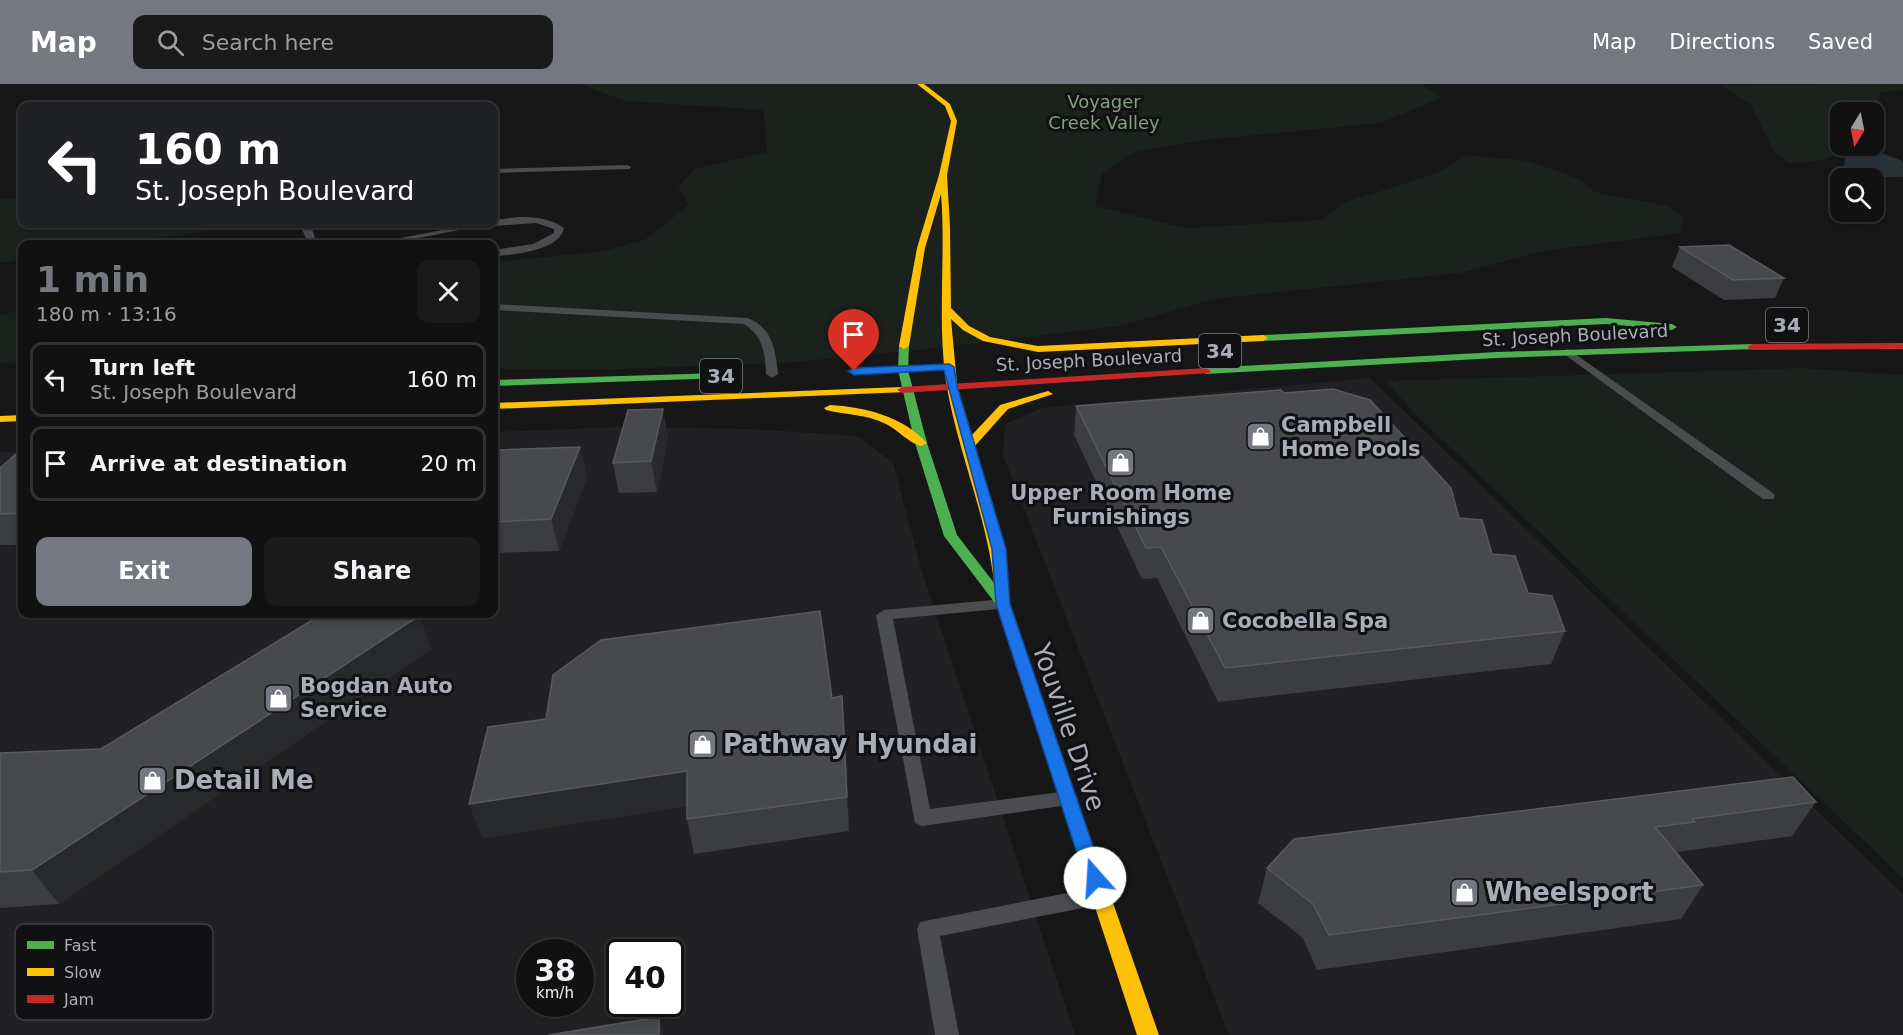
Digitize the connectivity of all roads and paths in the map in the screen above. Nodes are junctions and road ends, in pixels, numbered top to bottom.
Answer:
1 (920, 84) edge
2 (627, 167) dead end
3 (498, 171) edge
4 (943, 175) junction
5 (498, 222) edge
6 (463, 228) edge
7 (397, 240) edge
8 (498, 252) edge
9 (498, 307) edge
10 (945, 308) junction
11 (1903, 346) edge
12 (1568, 352) junction
13 (1028, 362) dead end
14 (884, 370) dead end
15 (909, 370) junction
16 (772, 374) dead end
17 (738, 375) dead end
18 (1135, 375) junction
19 (498, 383) edge
20 (952, 386) junction
21 (908, 389) junction
22 (598, 404) junction
23 (498, 406) edge
24 (819, 408) dead end
25 (784, 409) dead end
26 (12, 418) edge
27 (0, 429) edge
28 (921, 443) junction
29 (970, 444) junction
30 (1768, 496) dead end
31 (1003, 604) junction
32 (1068, 798) junction
33 (1101, 896) junction
34 (947, 1035) edge
35 (1148, 1035) edge

1 - 4 main road
2 - 3 lane
4 - 10 main road, Youville Drive
4 - 15 main road, Youville Drive
5 - 8 lane
6 - 7 lane
9 - 16 lane
10 - 13 main road, St. Joseph Boulevard / 34
10 - 20 main road, Youville Drive
11 - 12 main road, St. Joseph Boulevard / 34
12 - 18 main road, St. Joseph Boulevard / 34
12 - 30 lane
14 - 15 main road
15 - 21 main road, Youville Drive
17 - 19 main road, 34
18 - 20 main road, St. Joseph Boulevard / 34
18 - 29 main road
20 - 21 main road, St. Joseph Boulevard / 34
20 - 29 main road, Youville Drive
21 - 22 main road, St. Joseph Boulevard / 34
21 - 28 main road, Youville Drive
22 - 23 main road, St. Joseph Boulevard / 34
22 - 25 main road
24 - 28 main road
26 - 27 lane
28 - 31 main road, Youville Drive
29 - 31 main road, Youville Drive
31 - 32 main road, Youville Drive
31 - 32 lane
32 - 33 main road, Youville Drive
33 - 34 lane
33 - 35 main road, Youville Drive

